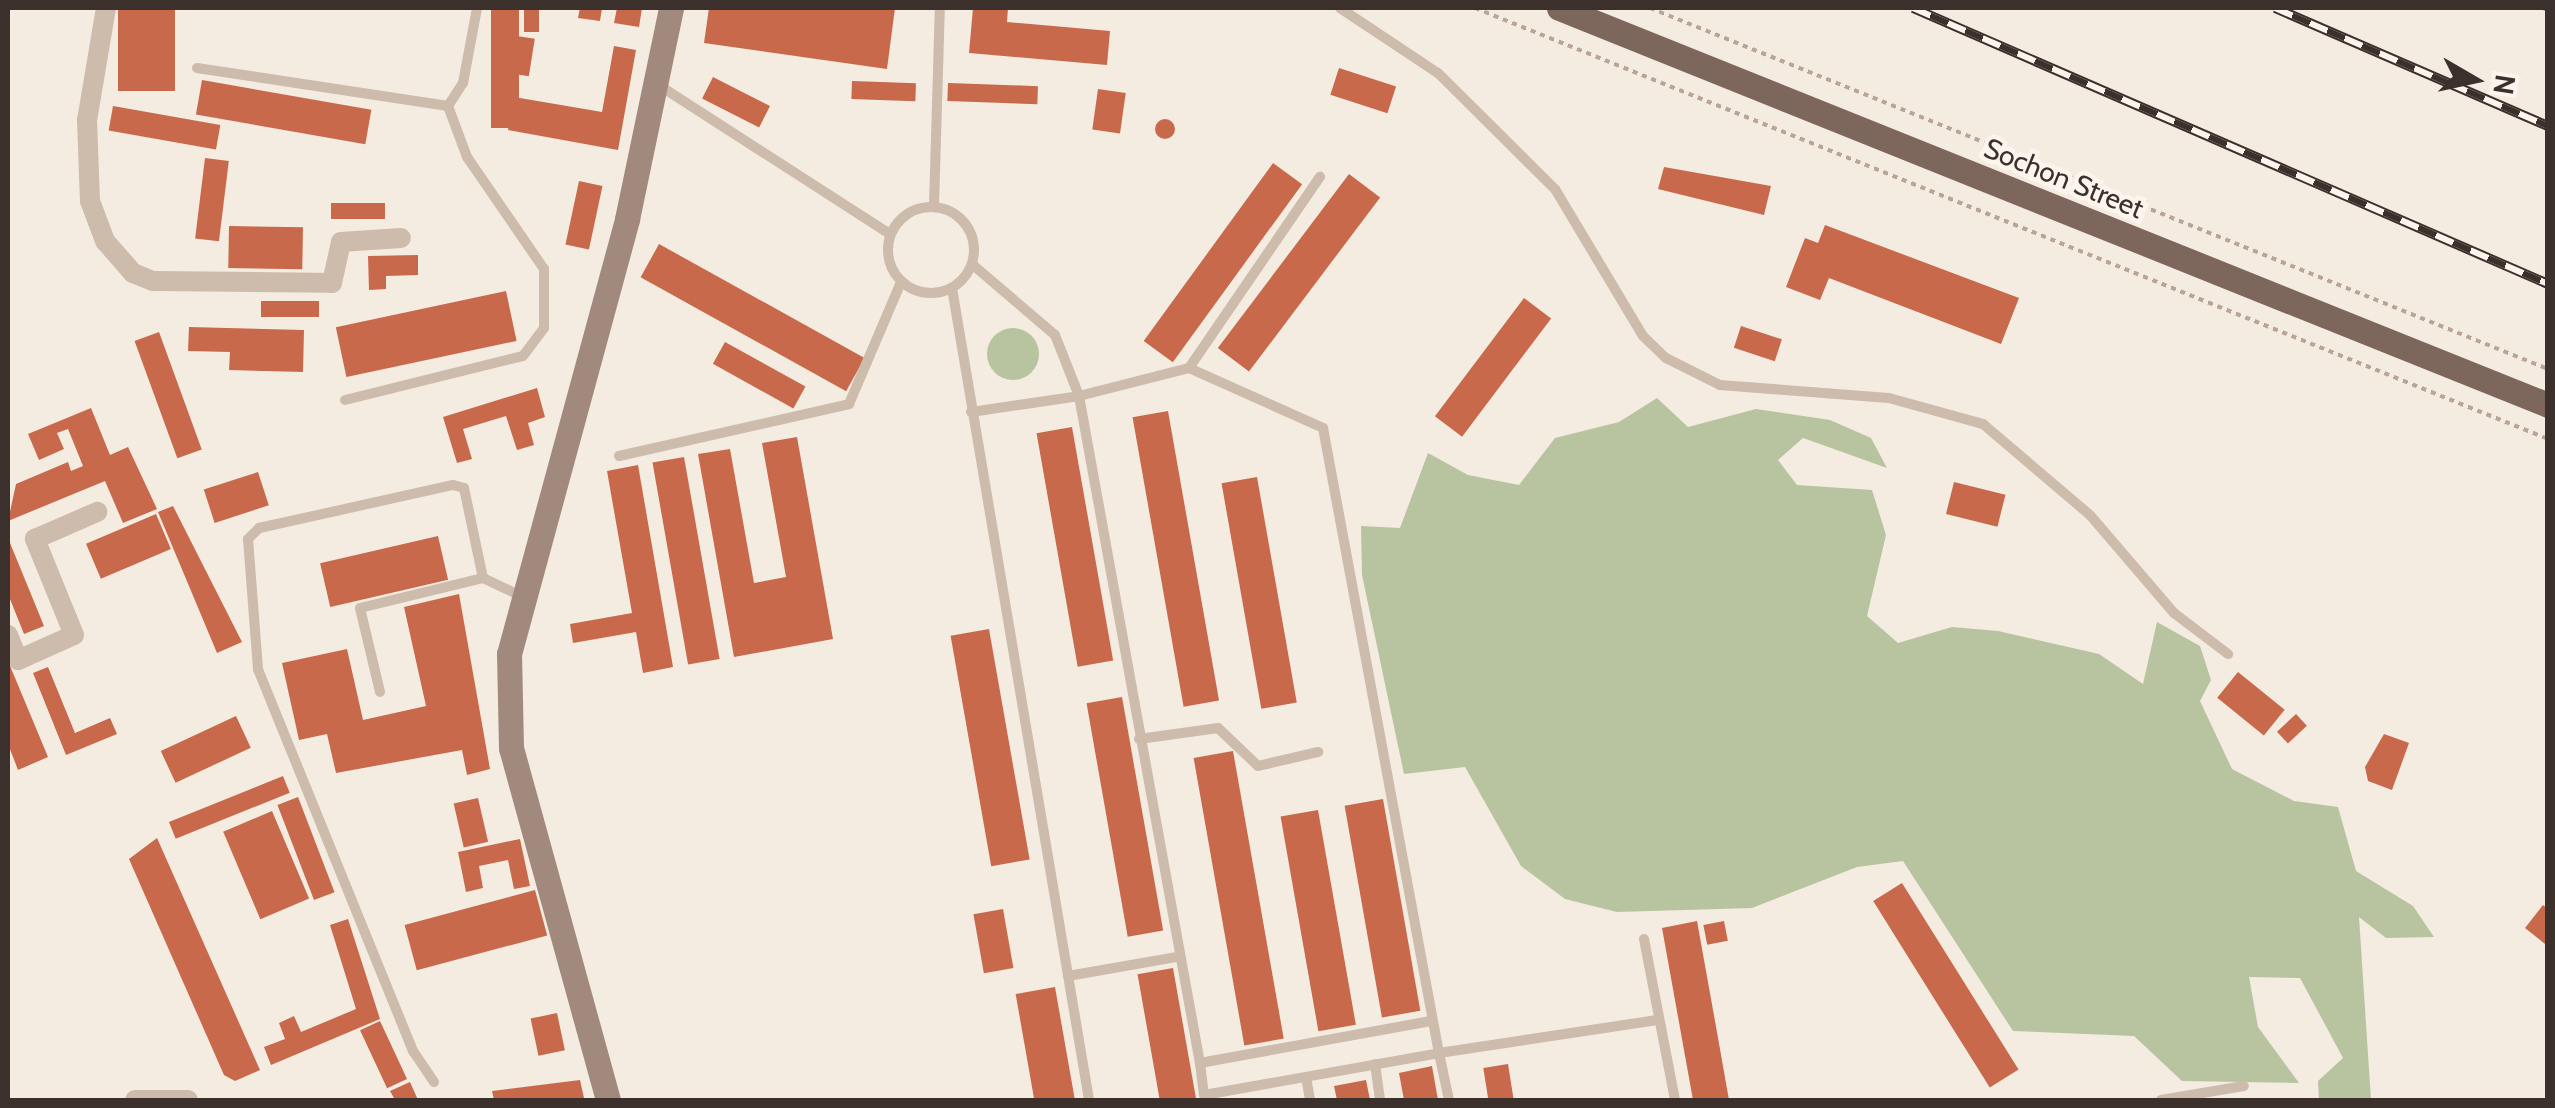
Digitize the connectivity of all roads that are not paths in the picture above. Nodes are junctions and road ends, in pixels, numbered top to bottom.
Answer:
1 (106, 8) edge
2 (477, 8) edge
3 (671, 8) edge
4 (940, 8) edge
5 (1340, 8) edge
6 (1559, 8) edge
7 (198, 68) dead end
8 (658, 84) junction
9 (448, 106) junction
10 (1320, 177) dead end
11 (934, 205) junction
12 (890, 234) junction
13 (401, 238) dead end
14 (973, 265) junction
15 (901, 282) junction
16 (952, 288) junction
17 (1189, 368) junction
18 (1079, 396) junction
19 (344, 400) dead end
20 (2548, 405) edge
21 (971, 412) junction
22 (619, 456) dead end
23 (97, 512) dead end
24 (483, 578) junction
25 (522, 596) junction
26 (8, 635) edge
27 (2228, 654) dead end
28 (380, 692) dead end
29 (1139, 740) junction
30 (1318, 752) dead end
31 (1644, 940) dead end
32 (1177, 957) junction
33 (1068, 976) junction
34 (1656, 1020) junction
35 (1431, 1021) junction
36 (1440, 1053) junction
37 (1200, 1063) junction
38 (1374, 1064) junction
39 (1306, 1077) junction
40 (434, 1082) dead end
41 (2244, 1086) dead end
42 (1205, 1098) edge
43 (135, 1100) edge
44 (188, 1100) edge
45 (608, 1100) edge
46 (1089, 1100) edge
47 (1310, 1100) edge
48 (1380, 1100) edge
49 (1449, 1100) edge
50 (1675, 1100) edge
51 (2161, 1100) edge

1 - 13 street
2 - 9 lane
3 - 8 street
4 - 11 lane
5 - 27 lane
6 - 20 main road, Sochon Street
7 - 9 lane
8 - 12 lane
8 - 25 street
9 - 19 lane
10 - 17 lane
11 - 12 lane
11 - 14 lane
12 - 15 lane
14 - 16 lane
14 - 18 lane
15 - 16 lane
15 - 22 lane
16 - 21 lane
17 - 18 lane
17 - 35 lane
18 - 21 lane
18 - 29 lane
21 - 33 lane
23 - 26 street
24 - 25 lane
24 - 28 lane
24 - 40 lane
25 - 45 street
29 - 30 lane
29 - 32 lane
31 - 34 lane
32 - 33 lane
32 - 37 lane
33 - 46 lane
34 - 36 lane
34 - 50 lane
35 - 36 lane
35 - 37 lane
36 - 38 lane
36 - 49 lane
37 - 42 lane
38 - 39 lane
38 - 48 lane
39 - 42 lane
39 - 47 lane
41 - 51 lane
43 - 44 street

